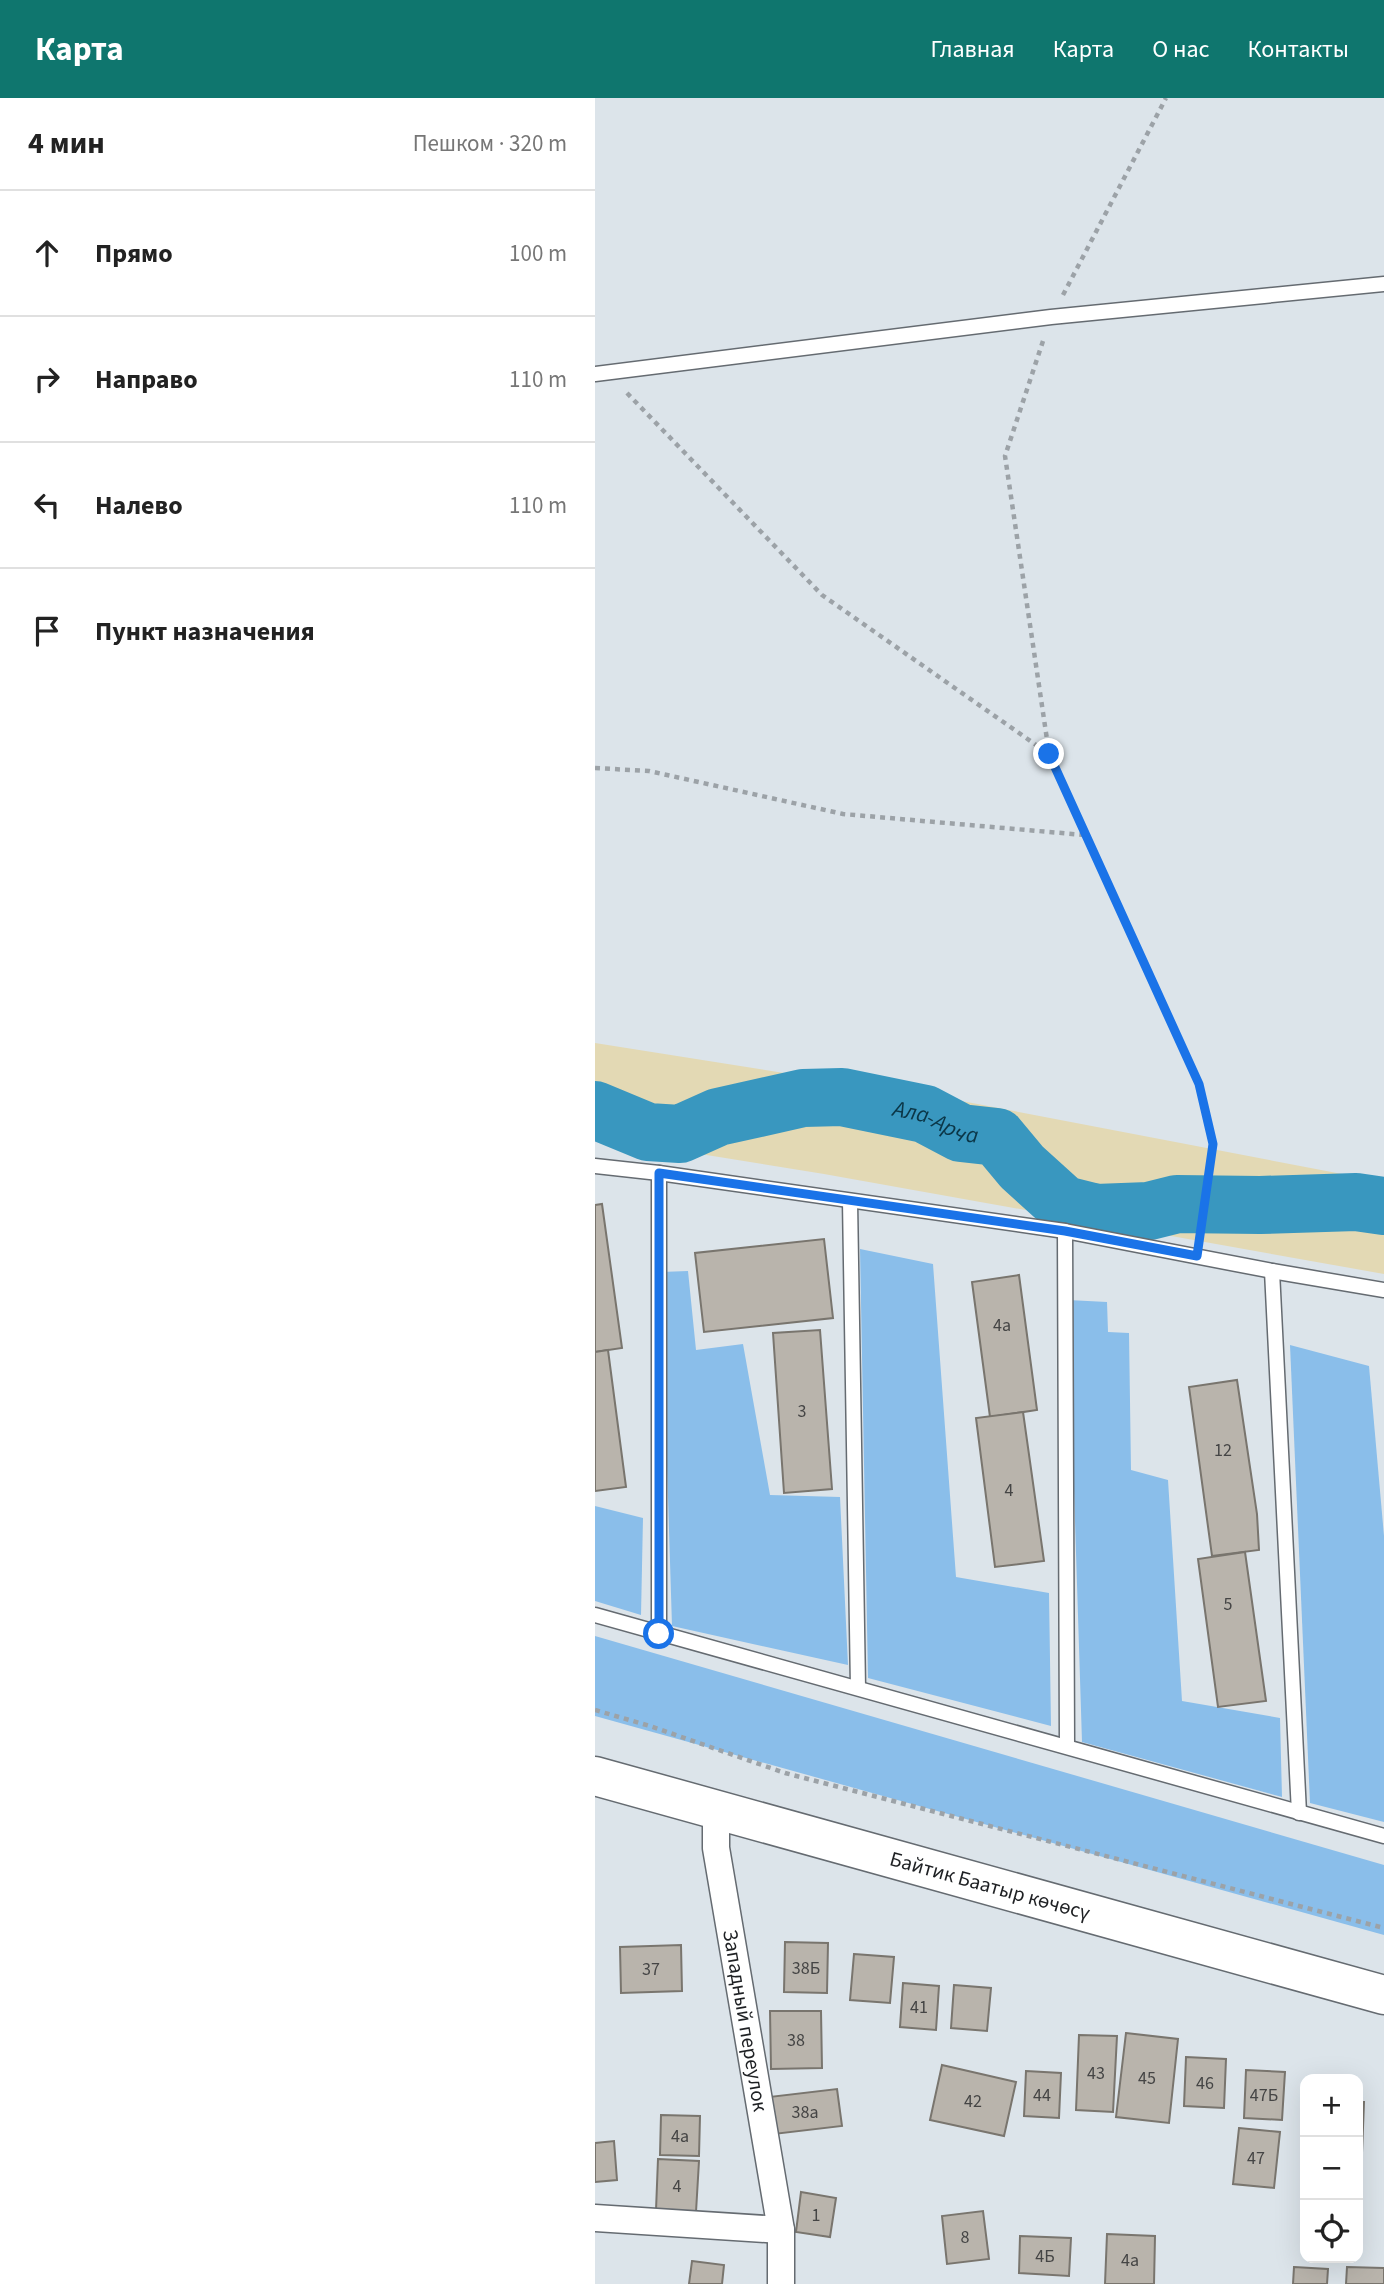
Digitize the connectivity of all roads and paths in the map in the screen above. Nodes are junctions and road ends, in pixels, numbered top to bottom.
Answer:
1 (1166, 98) edge
2 (1384, 284) edge
3 (1051, 317) junction
4 (601, 373) edge
5 (1049, 754) junction
6 (595, 768) edge
7 (1085, 835) junction
8 (595, 1166) edge
9 (659, 1173) junction
10 (850, 1201) junction
11 (1065, 1231) junction
12 (1197, 1256) junction
13 (1272, 1271) junction
14 (1384, 1290) edge
15 (595, 1615) edge
16 (659, 1634) junction
17 (858, 1688) junction
18 (595, 1710) edge
19 (1067, 1746) junction
20 (595, 1776) edge
21 (716, 1811) junction
22 (1299, 1813) junction
23 (1384, 1836) edge
24 (1384, 1928) edge
25 (1384, 1995) edge
26 (595, 2218) edge
27 (781, 2230) junction
28 (781, 2284) edge

1 - 3 path
2 - 3 lane
3 - 4 lane
3 - 5 path
4 - 5 path
5 - 7 path
6 - 7 path
7 - 12 path
8 - 9 lane
9 - 10 lane
9 - 16 lane
10 - 11 lane
10 - 17 lane
11 - 12 lane
11 - 19 lane
12 - 13 lane
13 - 14 lane
13 - 22 lane
15 - 16 lane
16 - 17 lane
17 - 19 lane
18 - 24 path
19 - 22 lane
20 - 21 main road, Байтик Баатыр көчөсү
21 - 25 main road, Байтик Баатыр көчөсү
21 - 27 street, Западный переулок
22 - 23 lane
26 - 27 street
27 - 28 street, Западный переулок

